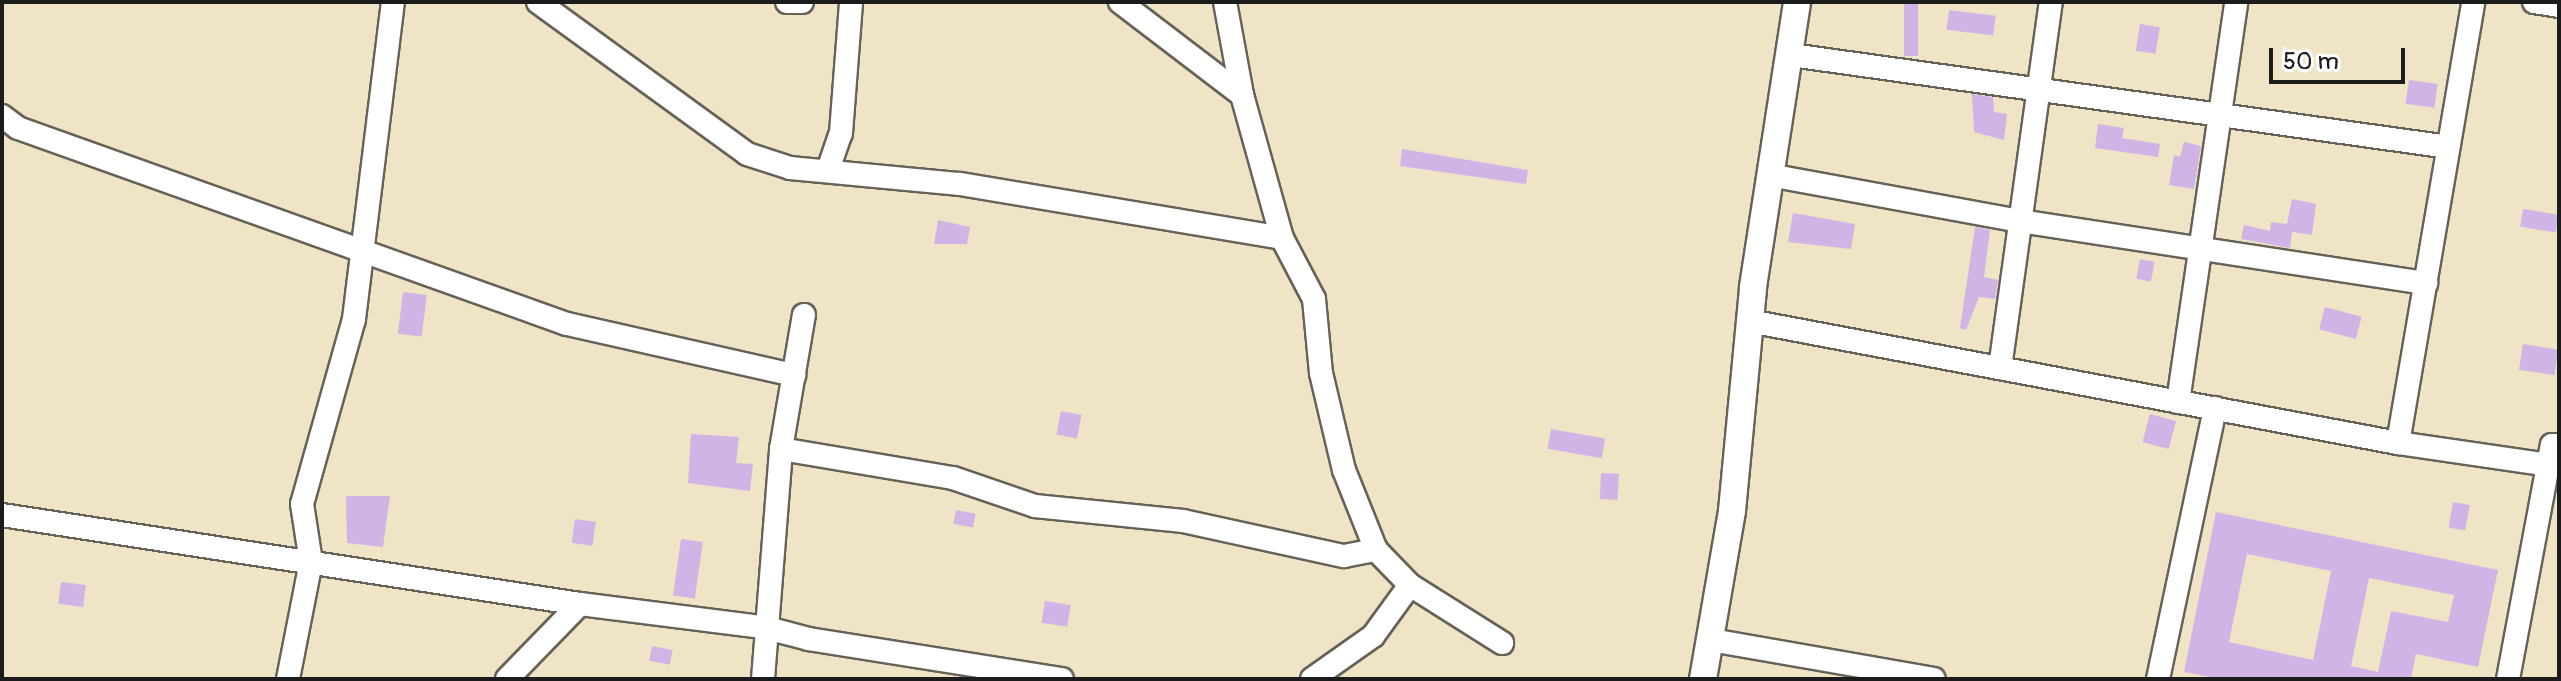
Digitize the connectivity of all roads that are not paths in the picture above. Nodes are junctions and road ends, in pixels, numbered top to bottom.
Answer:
1 (393, 2) edge
2 (538, 2) edge
3 (787, 2) edge
4 (802, 2) edge
5 (851, 2) edge
6 (1120, 2) edge
7 (1225, 2) edge
8 (1797, 2) edge
9 (2051, 2) edge
10 (2236, 2) edge
11 (2473, 2) edge
12 (2534, 2) edge
13 (2559, 6) edge
14 (1791, 55) junction
15 (2039, 90) junction
16 (1242, 95) junction
17 (2220, 115) junction
18 (2, 116) edge
19 (2449, 147) junction
20 (828, 170) junction
21 (1769, 175) junction
22 (2020, 221) junction
23 (1282, 238) junction
24 (2201, 249) junction
25 (365, 250) junction
26 (2426, 283) junction
27 (804, 315) dead end
28 (1749, 321) junction
29 (2000, 368) junction
30 (794, 375) junction
31 (2178, 402) junction
32 (2215, 408) junction
33 (2398, 443) junction
34 (781, 449) junction
35 (2554, 455) edge
36 (2, 515) edge
37 (1376, 550) junction
38 (311, 562) junction
39 (1410, 585) junction
40 (580, 604) junction
41 (763, 627) junction
42 (1711, 640) junction
43 (1502, 643) dead end
44 (288, 679) edge
45 (507, 679) edge
46 (763, 679) edge
47 (1062, 679) edge
48 (1312, 679) edge
49 (1703, 679) edge
50 (1934, 679) edge
51 (2158, 679) edge
52 (2508, 679) edge

1 - 25 street
2 - 20 street
3 - 4 street
5 - 20 street
6 - 16 street
7 - 16 street
8 - 14 main road
9 - 15 street
10 - 17 street
11 - 19 street
12 - 13 street
14 - 15 street
14 - 21 main road
15 - 17 street
15 - 22 street
16 - 23 street
17 - 19 street
17 - 24 street
18 - 25 street
19 - 26 street
20 - 23 street
21 - 22 street
21 - 28 main road
22 - 24 street
22 - 29 street
23 - 37 street
24 - 26 street
24 - 31 street
25 - 30 street
25 - 38 street
26 - 33 street
27 - 30 street
28 - 29 street
28 - 42 main road
29 - 31 street
30 - 34 street
31 - 32 street
32 - 33 street
32 - 51 street
33 - 35 street
34 - 37 street
34 - 41 street
35 - 52 street
36 - 38 street
37 - 39 street
38 - 40 street
38 - 44 street
39 - 43 street
39 - 48 street
40 - 41 street
40 - 45 street
41 - 46 street
41 - 47 street
42 - 49 main road
42 - 50 street

